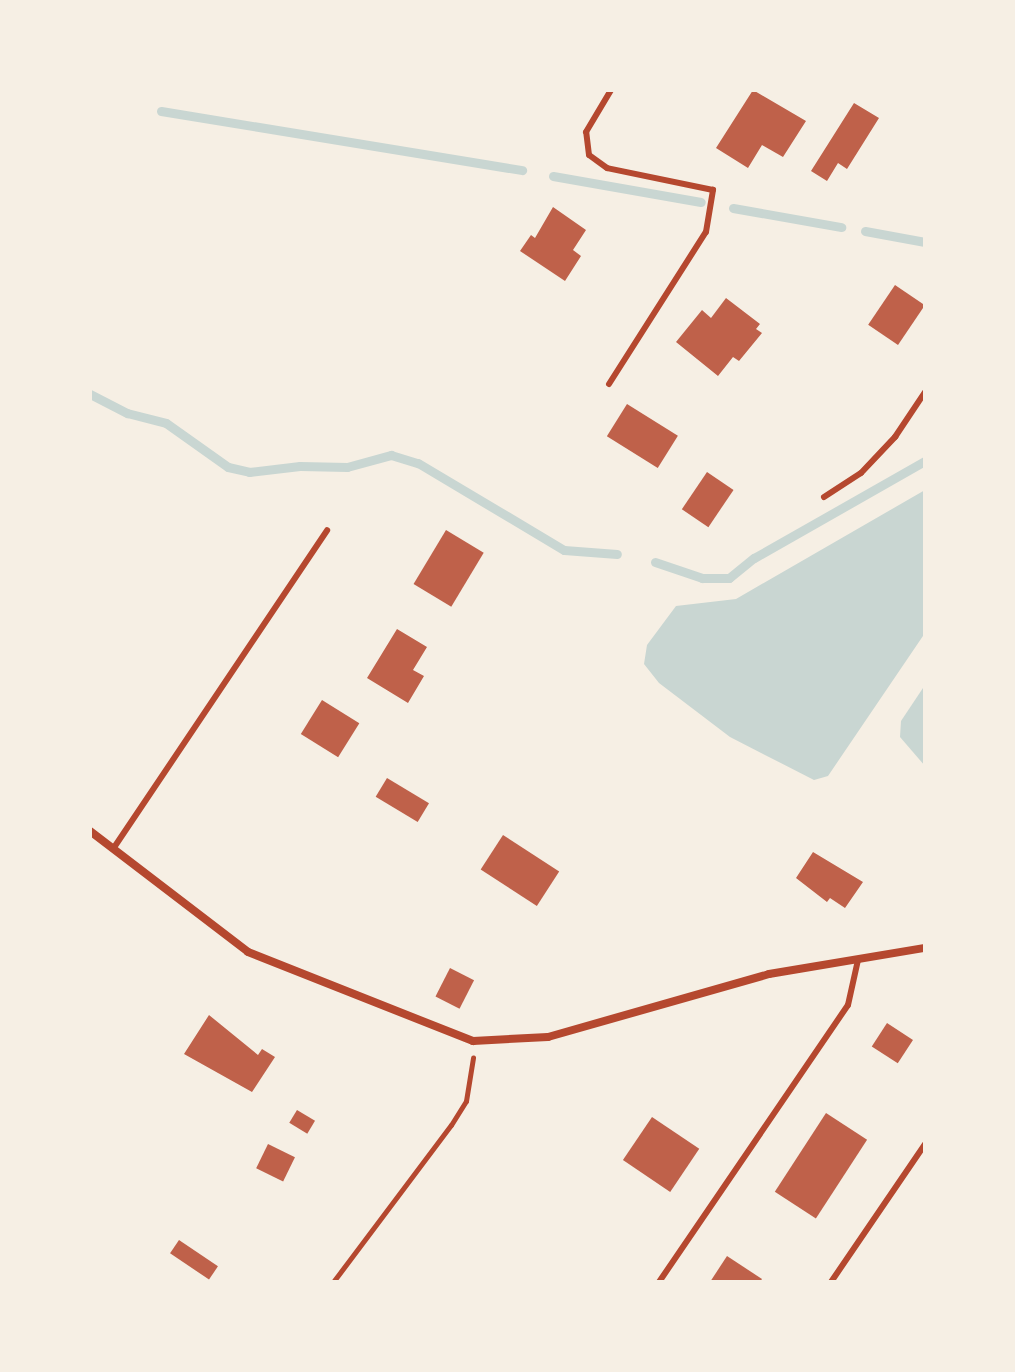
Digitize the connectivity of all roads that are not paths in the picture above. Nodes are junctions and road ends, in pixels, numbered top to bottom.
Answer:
1 (611, 90) edge
2 (609, 384) dead end
3 (925, 392) edge
4 (824, 497) dead end
5 (327, 530) dead end
6 (92, 836) edge
7 (112, 850) junction
8 (925, 948) edge
9 (858, 960) junction
10 (925, 1144) edge
11 (659, 1282) edge
12 (831, 1282) edge

1 - 2 lane
3 - 4 lane
5 - 7 lane
6 - 7 street
7 - 9 street
8 - 9 street
9 - 11 lane
10 - 12 lane

